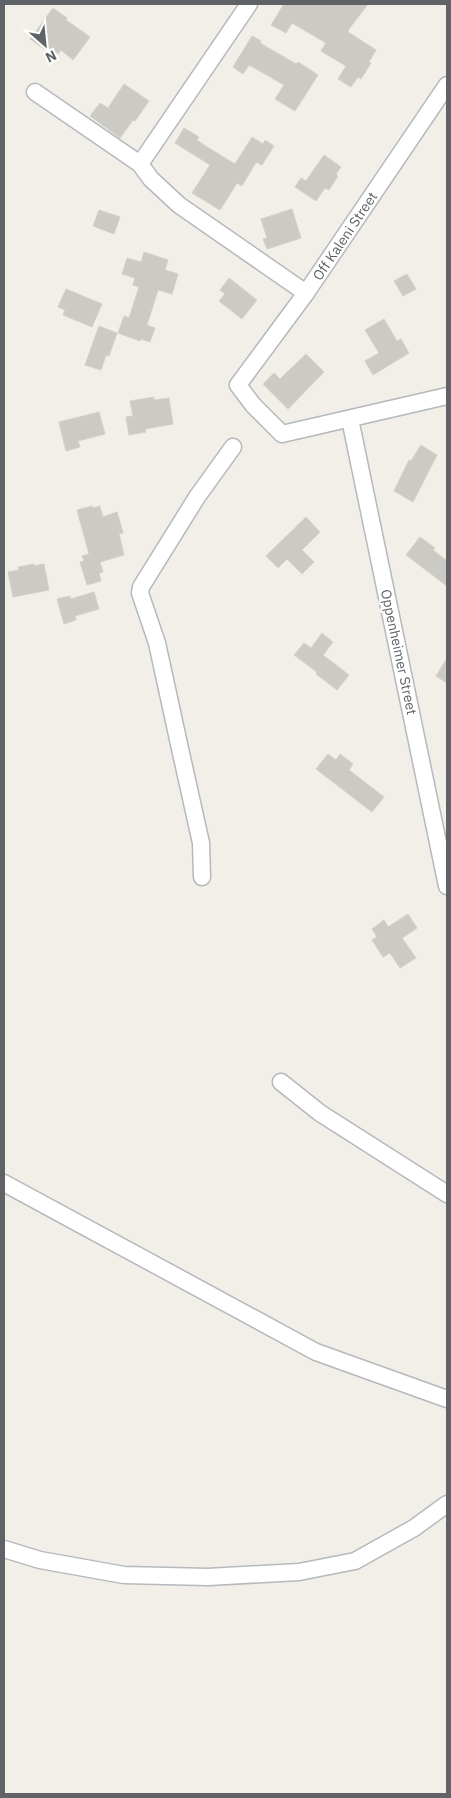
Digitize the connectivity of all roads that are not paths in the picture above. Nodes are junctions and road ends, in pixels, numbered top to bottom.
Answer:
1 (249, 4) edge
2 (447, 85) edge
3 (35, 92) dead end
4 (140, 164) junction
5 (306, 293) junction
6 (447, 396) edge
7 (350, 419) junction
8 (233, 447) dead end
9 (202, 876) dead end
10 (447, 886) edge
11 (281, 1082) dead end
12 (4, 1183) edge
13 (447, 1194) edge
14 (447, 1399) edge
15 (447, 1504) edge
16 (4, 1549) edge

1 - 4 street
2 - 5 street, Off Kaleni Street
3 - 4 street
4 - 5 street
5 - 7 street, Off Kaleni Street
6 - 7 street
7 - 10 street, Oppenheimer Street
8 - 9 street
11 - 13 street
12 - 14 street
15 - 16 street

